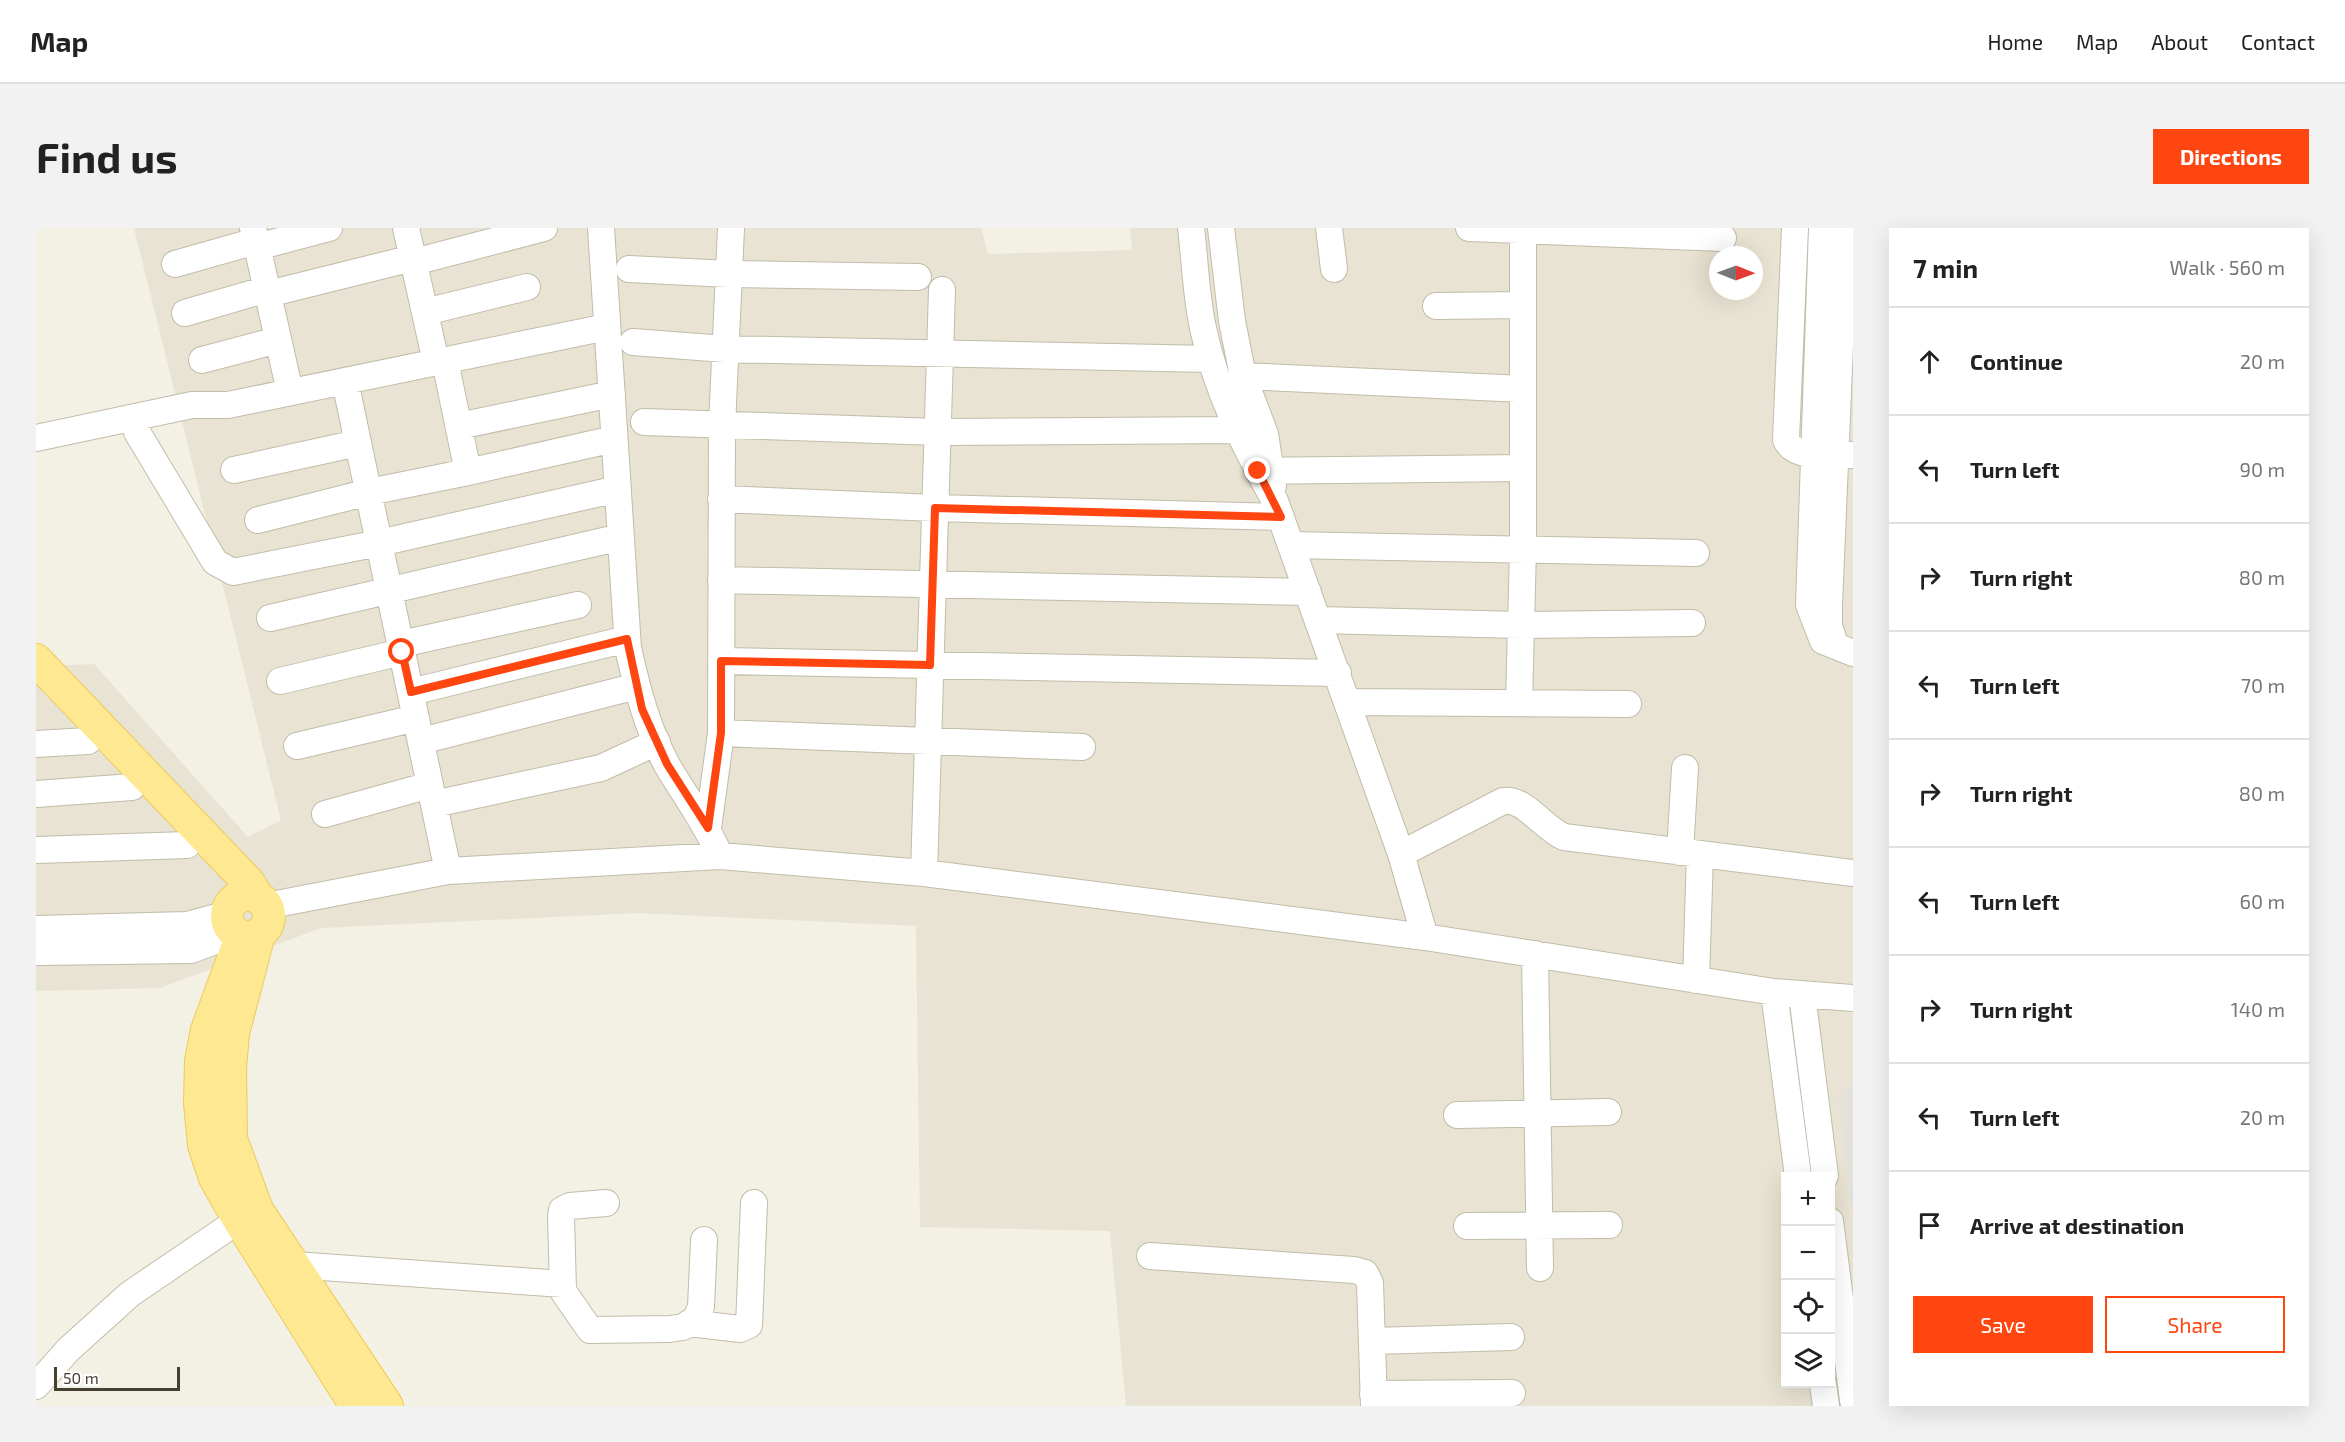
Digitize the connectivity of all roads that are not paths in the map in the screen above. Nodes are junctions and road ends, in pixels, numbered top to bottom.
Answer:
1 (329, 228) edge
2 (406, 228) edge
3 (544, 228) edge
4 (600, 228) edge
5 (731, 228) edge
6 (1191, 228) edge
7 (1221, 228) edge
8 (1329, 228) edge
9 (1469, 228) edge
10 (1795, 228) edge
11 (1822, 228) edge
12 (1845, 228) edge
13 (1523, 230) edge
14 (1723, 238) dead end
15 (256, 239) edge
16 (413, 260) junction
17 (1848, 261) edge
18 (175, 264) dead end
19 (629, 269) dead end
20 (1334, 269) dead end
21 (729, 274) junction
22 (918, 277) dead end
23 (526, 287) dead end
24 (942, 290) dead end
25 (267, 292) junction
26 (1523, 305) junction
27 (1436, 306) dead end
28 (425, 312) junction
29 (185, 313) dead end
30 (607, 327) junction
31 (278, 340) junction
32 (633, 342) dead end
33 (725, 349) junction
34 (941, 353) junction
35 (1211, 359) junction
36 (202, 360) dead end
37 (440, 362) junction
38 (1243, 376) junction
39 (345, 381) junction
40 (1523, 389) junction
41 (290, 392) junction
42 (612, 394) junction
43 (228, 405) junction
44 (644, 422) dead end
45 (459, 426) junction
46 (722, 426) junction
47 (1238, 430) junction
48 (137, 432) junction
49 (938, 432) junction
50 (36, 438) edge
51 (614, 439) junction
52 (358, 443) junction
53 (36, 454) edge
54 (1834, 455) edge
55 (1523, 468) junction
56 (234, 470) dead end
57 (1264, 471) junction
58 (468, 472) junction
59 (618, 489) junction
60 (369, 492) junction
61 (721, 499) junction
62 (935, 508) junction
63 (1278, 509) junction
64 (258, 520) dead end
65 (621, 537) junction
66 (380, 543) junction
67 (1291, 545) junction
68 (1523, 549) junction
69 (1696, 553) dead end
70 (721, 580) junction
71 (933, 586) junction
72 (390, 592) junction
73 (1308, 592) junction
74 (578, 605) dead end
75 (270, 618) dead end
76 (1318, 620) junction
77 (1692, 623) dead end
78 (1521, 625) junction
79 (627, 639) junction
80 (402, 648) junction
81 (1844, 650) edge
82 (36, 660) edge
83 (721, 661) junction
84 (930, 665) junction
85 (1338, 673) junction
86 (279, 681) dead end
87 (637, 686) junction
88 (36, 687) edge
89 (411, 692) junction
90 (1348, 702) junction
91 (1519, 703) junction
92 (1628, 704) dead end
93 (418, 729) junction
94 (721, 733) junction
95 (928, 740) junction
96 (88, 741) junction
97 (657, 742) junction
98 (36, 744) edge
99 (297, 746) dead end
100 (1082, 747) dead end
101 (1685, 768) dead end
102 (132, 787) junction
103 (36, 794) edge
104 (432, 795) junction
105 (325, 814) dead end
106 (708, 828) junction
107 (187, 845) junction
108 (36, 850) edge
109 (1690, 853) junction
110 (1401, 854) junction
111 (720, 856) junction
112 (448, 871) junction
113 (924, 873) junction
114 (1853, 873) edge
115 (246, 917) junction
116 (36, 929) edge
117 (1425, 937) junction
118 (36, 952) edge
119 (1535, 954) junction
120 (1696, 980) junction
121 (1774, 992) junction
122 (1802, 995) junction
123 (1853, 998) edge
124 (1608, 1113) dead end
125 (1457, 1115) dead end
126 (1538, 1115) junction
127 (1796, 1172) edge
128 (1824, 1172) edge
129 (606, 1203) dead end
130 (754, 1203) dead end
131 (239, 1220) junction
132 (1539, 1224) junction
133 (1609, 1225) dead end
134 (1467, 1226) dead end
135 (1831, 1226) edge
136 (704, 1240) dead end
137 (1150, 1256) dead end
138 (1540, 1268) dead end
139 (299, 1273) junction
140 (564, 1290) junction
141 (690, 1323) junction
142 (1511, 1337) dead end
143 (1372, 1341) junction
144 (36, 1386) edge
145 (1824, 1388) edge
146 (1512, 1393) dead end
147 (1374, 1400) edge
148 (1853, 1400) edge
149 (356, 1406) edge
150 (387, 1406) edge
151 (1826, 1406) edge

1 - 15 street
2 - 16 street
3 - 16 street
4 - 30 street
5 - 21 street
6 - 35 street
7 - 38 street
8 - 20 street
9 - 13 street
10 - 54 street
11 - 54 street
12 - 17 street
13 - 14 street
13 - 26 street
15 - 18 street
15 - 25 street
16 - 25 street
16 - 28 street
17 - 54 street
19 - 21 street
21 - 22 street
21 - 33 street
23 - 28 street
24 - 34 street
25 - 29 street
25 - 31 street
26 - 27 street
26 - 40 street
28 - 37 street
30 - 37 street
30 - 42 street
31 - 36 street
31 - 41 street
32 - 33 street
33 - 34 street
33 - 46 street
34 - 35 street
34 - 49 street
35 - 47 street
37 - 39 street
37 - 45 street
38 - 40 street
38 - 57 street
39 - 41 street
39 - 52 street
40 - 55 street
41 - 43 street
42 - 45 street
42 - 51 street
43 - 48 street
43 - 50 street
44 - 46 street
45 - 58 street
46 - 49 street
46 - 61 street
47 - 49 street
47 - 57 street
48 - 53 street
48 - 66 street
49 - 62 street
51 - 58 street
51 - 59 street
52 - 56 street
52 - 60 street
54 - 81 street
55 - 57 street
55 - 68 street
57 - 63 street
58 - 60 street
59 - 65 street
59 - 66 street
60 - 64 street
60 - 66 street
61 - 62 street
61 - 70 street
62 - 63 street
62 - 71 street
63 - 67 street
65 - 72 street
65 - 79 street
66 - 72 street
67 - 68 street
67 - 73 street
68 - 69 street
68 - 78 street
70 - 71 street
70 - 83 street
71 - 73 street
71 - 84 street
72 - 75 street
72 - 80 street
73 - 76 street
74 - 80 street
76 - 78 street
76 - 85 street
77 - 78 street
78 - 91 street
79 - 87 street
79 - 89 street
80 - 86 street
80 - 89 street
82 - 115 main road
83 - 84 street
83 - 94 street
84 - 85 street
84 - 95 street
85 - 90 street
87 - 93 street
87 - 97 street
88 - 96 main road
89 - 93 street
90 - 91 street
90 - 110 street
91 - 92 street
93 - 99 street
93 - 104 street
94 - 95 street
94 - 106 street
95 - 100 street
95 - 113 street
96 - 98 street
96 - 102 main road
97 - 104 street
97 - 106 street
101 - 109 street
102 - 103 street
102 - 107 main road
104 - 105 street
104 - 112 street
106 - 111 street
107 - 108 street
107 - 115 main road
109 - 110 street
109 - 114 street
109 - 120 street
110 - 117 street
111 - 112 street
111 - 113 street
112 - 115 street
113 - 117 street
115 - 116 street
115 - 118 street
115 - 131 main road
115 - 139 main road
117 - 119 street
119 - 120 street
119 - 126 street
120 - 121 street
121 - 122 street
121 - 127 street
122 - 123 street
122 - 128 street
124 - 126 street
125 - 126 street
126 - 132 street
129 - 140 street
130 - 141 street
131 - 144 street
131 - 149 main road
132 - 133 street
132 - 134 street
132 - 138 street
135 - 148 street
136 - 141 street
137 - 143 street
139 - 140 street
139 - 150 main road
140 - 141 street
142 - 143 street
143 - 147 street
145 - 151 street
146 - 147 street

